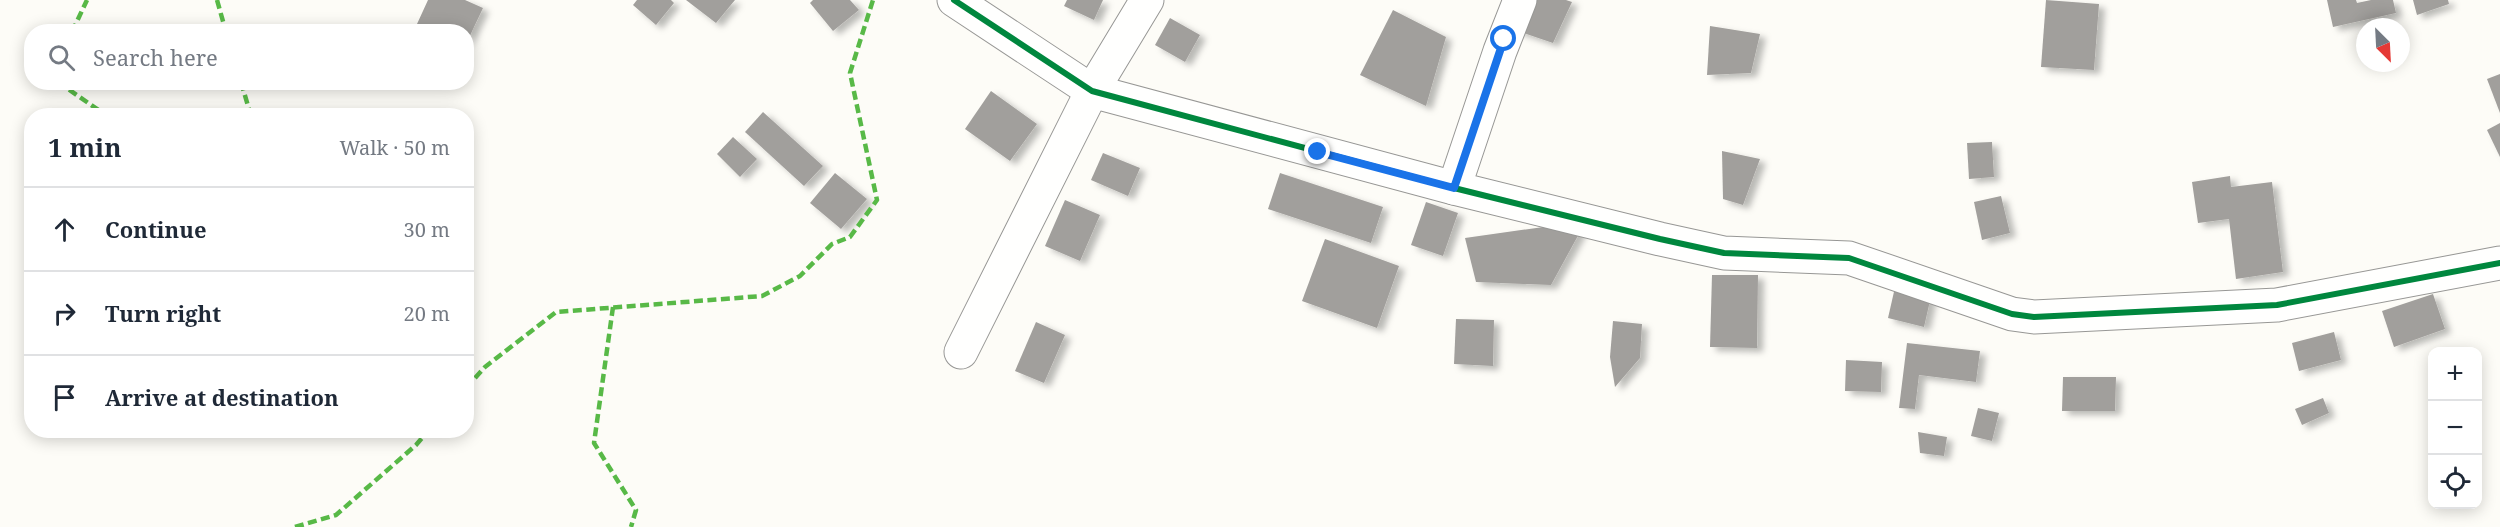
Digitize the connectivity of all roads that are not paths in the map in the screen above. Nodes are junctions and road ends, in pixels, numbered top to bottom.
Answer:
1 (954, 0) edge
2 (1147, 0) edge
3 (1520, 0) edge
4 (1092, 91) junction
5 (1454, 188) junction
6 (2500, 262) edge
7 (961, 352) dead end

1 - 4 street
2 - 4 street
3 - 5 street
4 - 5 street
4 - 7 street
5 - 6 street

